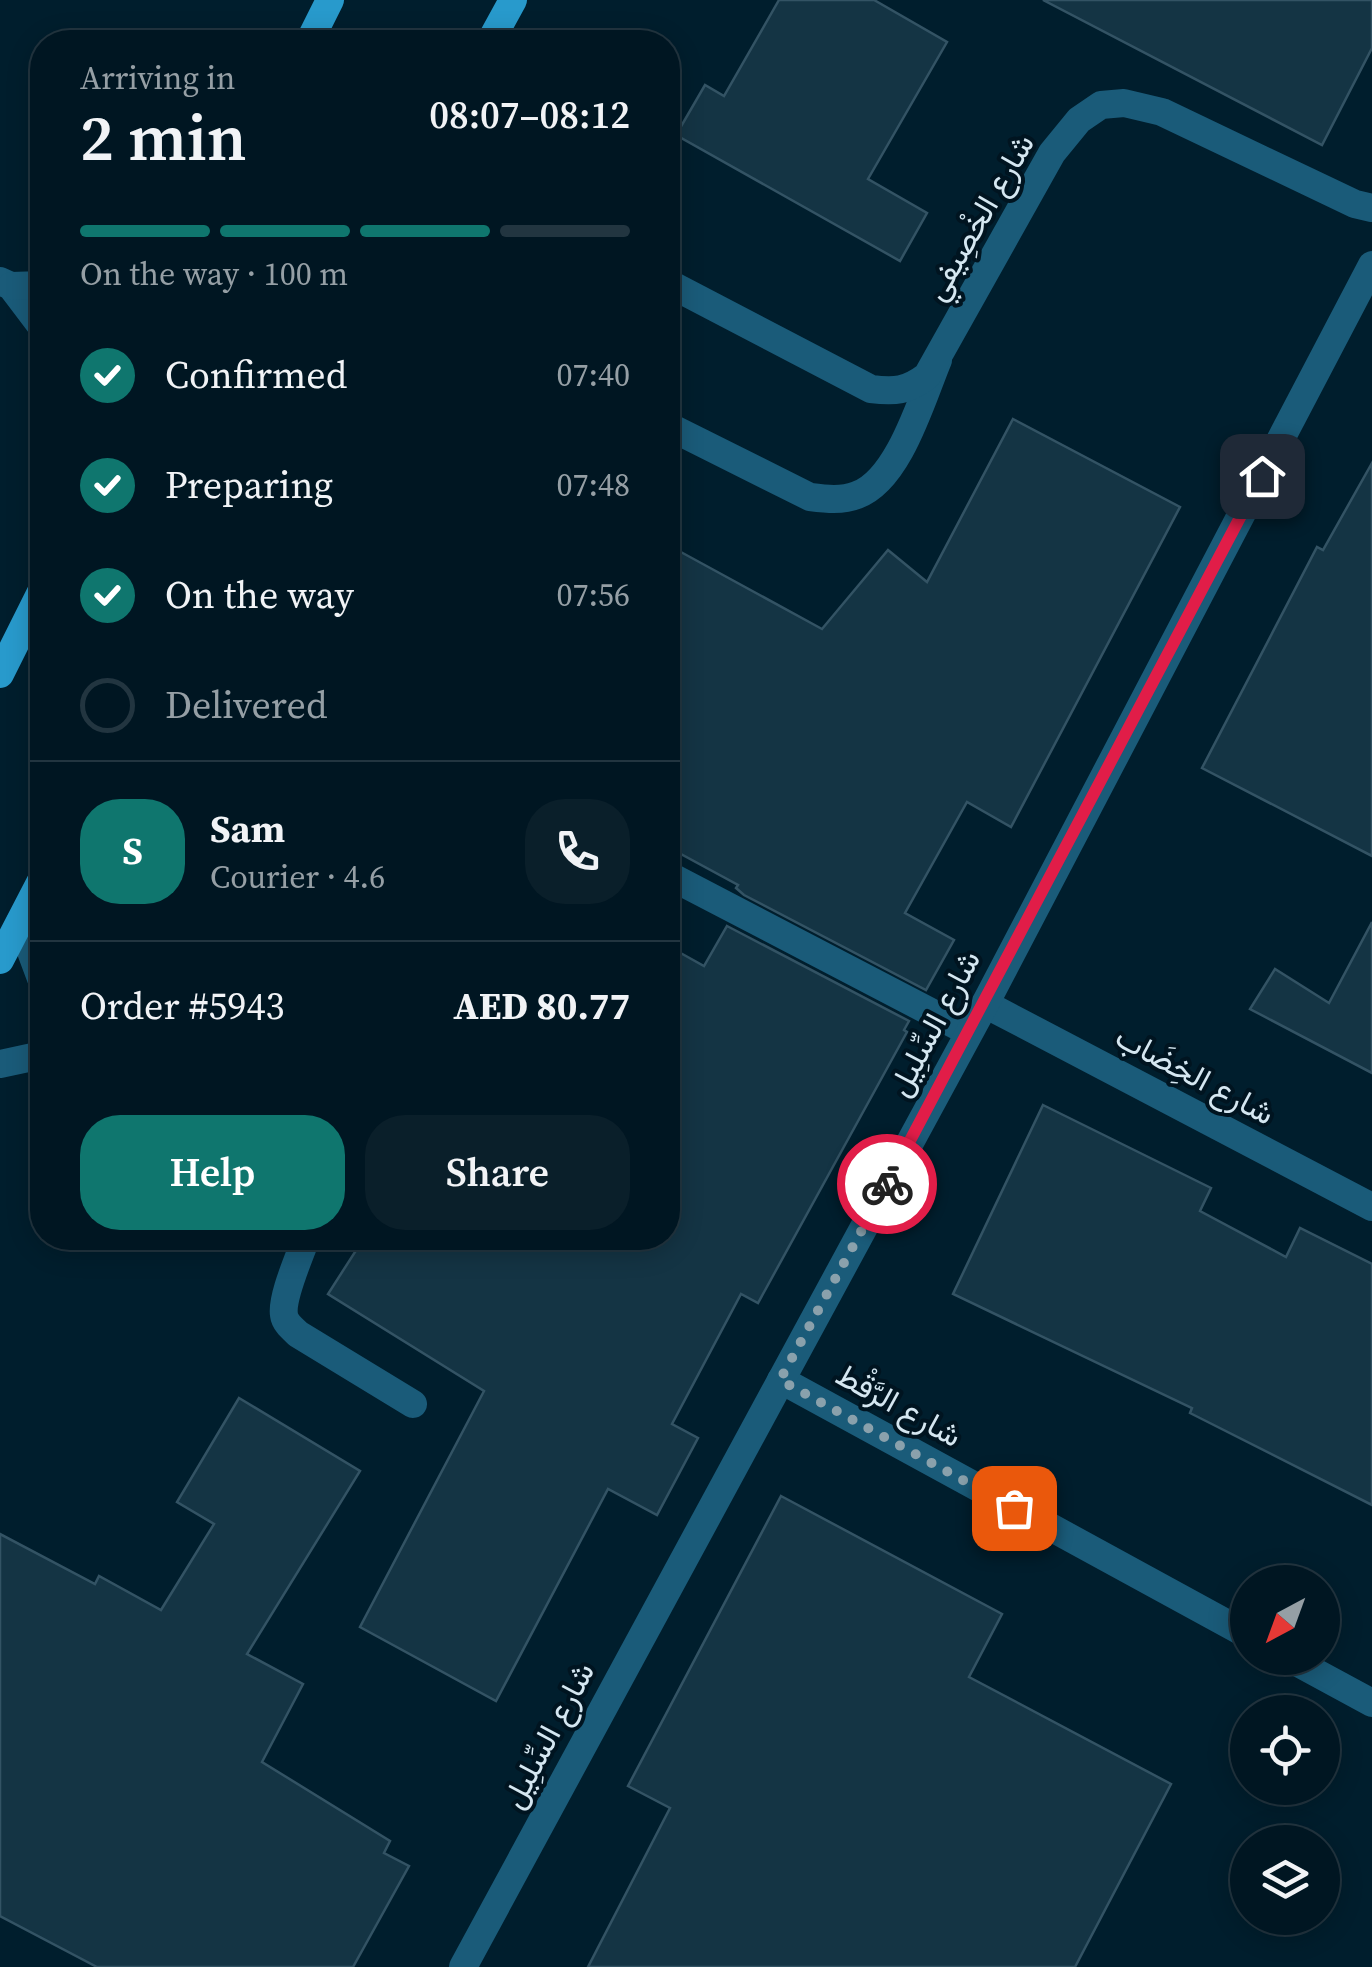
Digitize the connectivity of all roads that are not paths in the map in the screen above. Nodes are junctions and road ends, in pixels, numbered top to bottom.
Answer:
1 (330, 0) edge
2 (513, 0) edge
3 (315, 30) edge
4 (497, 30) edge
5 (1372, 208) edge
6 (1372, 265) edge
7 (6, 284) edge
8 (680, 289) edge
9 (30, 313) edge
10 (940, 356) junction
11 (680, 432) edge
12 (30, 614) edge
13 (0, 674) edge
14 (680, 881) edge
15 (30, 902) edge
16 (20, 922) junction
17 (30, 948) edge
18 (0, 960) edge
19 (985, 1004) junction
20 (969, 1032) junction
21 (30, 1058) edge
22 (0, 1064) edge
23 (1372, 1208) edge
24 (302, 1250) edge
25 (780, 1380) junction
26 (413, 1404) dead end
27 (1230, 1625) edge
28 (1320, 1675) edge
29 (1372, 1703) edge
30 (462, 1967) edge

1 - 3 main road
2 - 4 main road
5 - 10 street, شارع الخْصِيفي
6 - 19 street, شارع السِّلِيل
7 - 9 street
8 - 10 street, شارع الخْصِيفي
10 - 11 street
12 - 13 main road
14 - 20 street
15 - 16 main road
16 - 17 street
16 - 18 main road
19 - 20 street, شارع السِّلِيل
19 - 23 street, شارع الخِضَاب
20 - 25 street, شارع السِّلِيل
21 - 22 street
24 - 26 street
25 - 27 street, شارع الرَّقْط
25 - 30 street, شارع السِّلِيل
28 - 29 street

